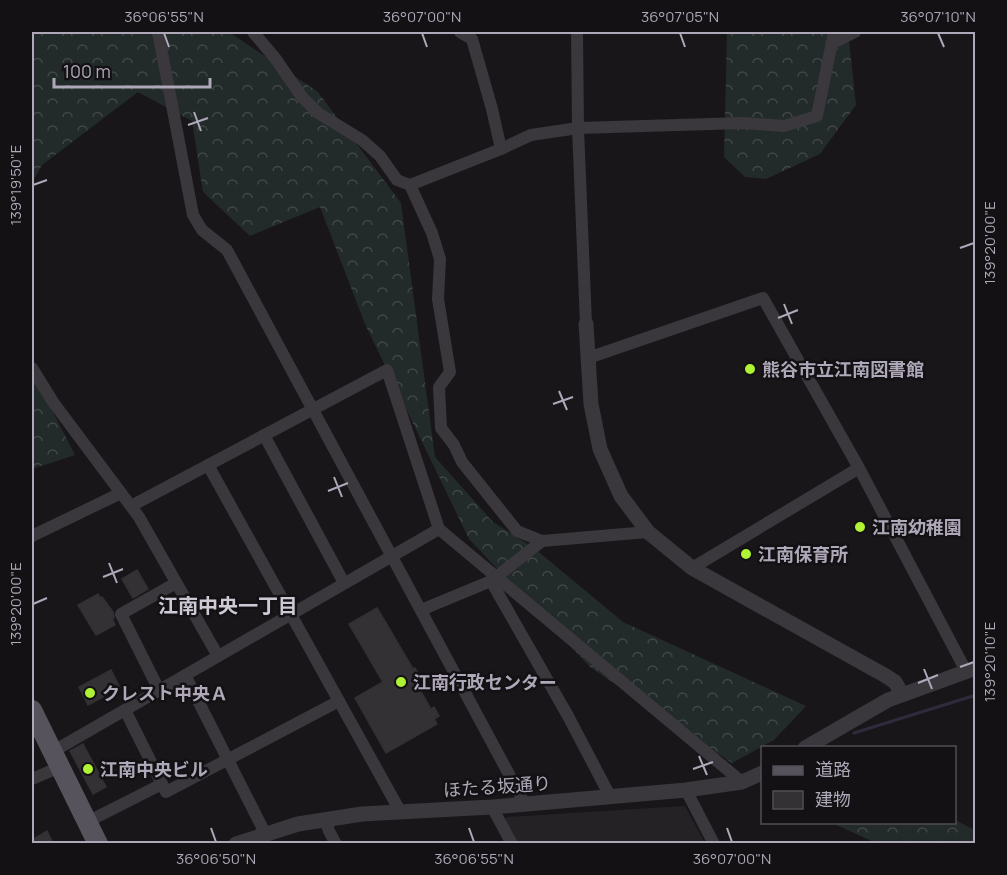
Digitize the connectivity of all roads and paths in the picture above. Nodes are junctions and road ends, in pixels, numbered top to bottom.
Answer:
1 (158, 32) edge
2 (254, 32) edge
3 (460, 32) edge
4 (577, 32) edge
5 (855, 32) edge
6 (474, 35) edge
7 (832, 38) edge
8 (578, 128) junction
9 (501, 149) junction
10 (410, 185) junction
11 (586, 324) joint
12 (588, 358) junction
13 (32, 368) edge
14 (312, 408) junction
15 (264, 435) junction
16 (208, 465) junction
17 (859, 468) junction
18 (121, 493) junction
19 (131, 506) junction
20 (439, 529) junction
21 (648, 532) junction
22 (32, 536) edge
23 (542, 541) junction
24 (392, 556) junction
25 (692, 568) junction
26 (494, 578) junction
27 (176, 583) junction
28 (344, 583) junction
29 (421, 610) junction
30 (291, 614) junction
31 (218, 656) junction
32 (971, 670) edge
33 (185, 675) junction
34 (159, 690) junction
35 (902, 694) junction
36 (339, 701) junction
37 (32, 710) edge
38 (124, 710) junction
39 (807, 746) edge
40 (56, 760) junction
41 (228, 760) junction
42 (761, 773) edge
43 (32, 779) edge
44 (742, 782) junction
45 (162, 784) junction
46 (686, 790) junction
47 (610, 796) junction
48 (525, 804) junction
49 (492, 807) junction
50 (400, 811) junction
51 (326, 819) junction
52 (87, 822) junction
53 (265, 833) junction
54 (98, 843) edge
55 (236, 843) edge
56 (336, 843) edge
57 (512, 843) edge
58 (714, 843) edge

1 - 14 street
2 - 10 street
3 - 6 street
4 - 8 street
5 - 7 street
6 - 9 street
7 - 8 street
8 - 9 street
8 - 11 street
9 - 10 street
10 - 23 street
11 - 12 street
12 - 17 street
12 - 21 street
13 - 18 street
14 - 15 street
14 - 20 street
14 - 24 street
15 - 16 street
15 - 28 street
16 - 19 street
16 - 30 street
17 - 25 street
17 - 32 street
18 - 19 street
18 - 22 street
19 - 27 street
20 - 24 street
20 - 26 street
21 - 23 street
21 - 25 street
23 - 26 street
24 - 28 street
24 - 29 street
25 - 35 street
26 - 29 street
26 - 44 street
26 - 47 street
27 - 31 street
27 - 34 street
28 - 30 street
29 - 48 street
30 - 31 street
30 - 36 street
31 - 33 street
32 - 35 street
33 - 34 street
33 - 41 street
34 - 38 street
35 - 39 street
36 - 41 street
36 - 50 street
37 - 40 main road
38 - 40 street
38 - 45 street
40 - 43 street
40 - 52 main road
41 - 45 street
41 - 53 street
42 - 44 street, ほたる坂通り
44 - 46 street, ほたる坂通り
45 - 52 street
46 - 47 street, ほたる坂通り
46 - 58 street
47 - 48 street, ほたる坂通り
48 - 49 street, ほたる坂通り
49 - 50 street, ほたる坂通り
49 - 57 street
50 - 51 street, ほたる坂通り
51 - 53 street, ほたる坂通り
51 - 56 street
52 - 54 main road
53 - 55 street, ほたる坂通り

